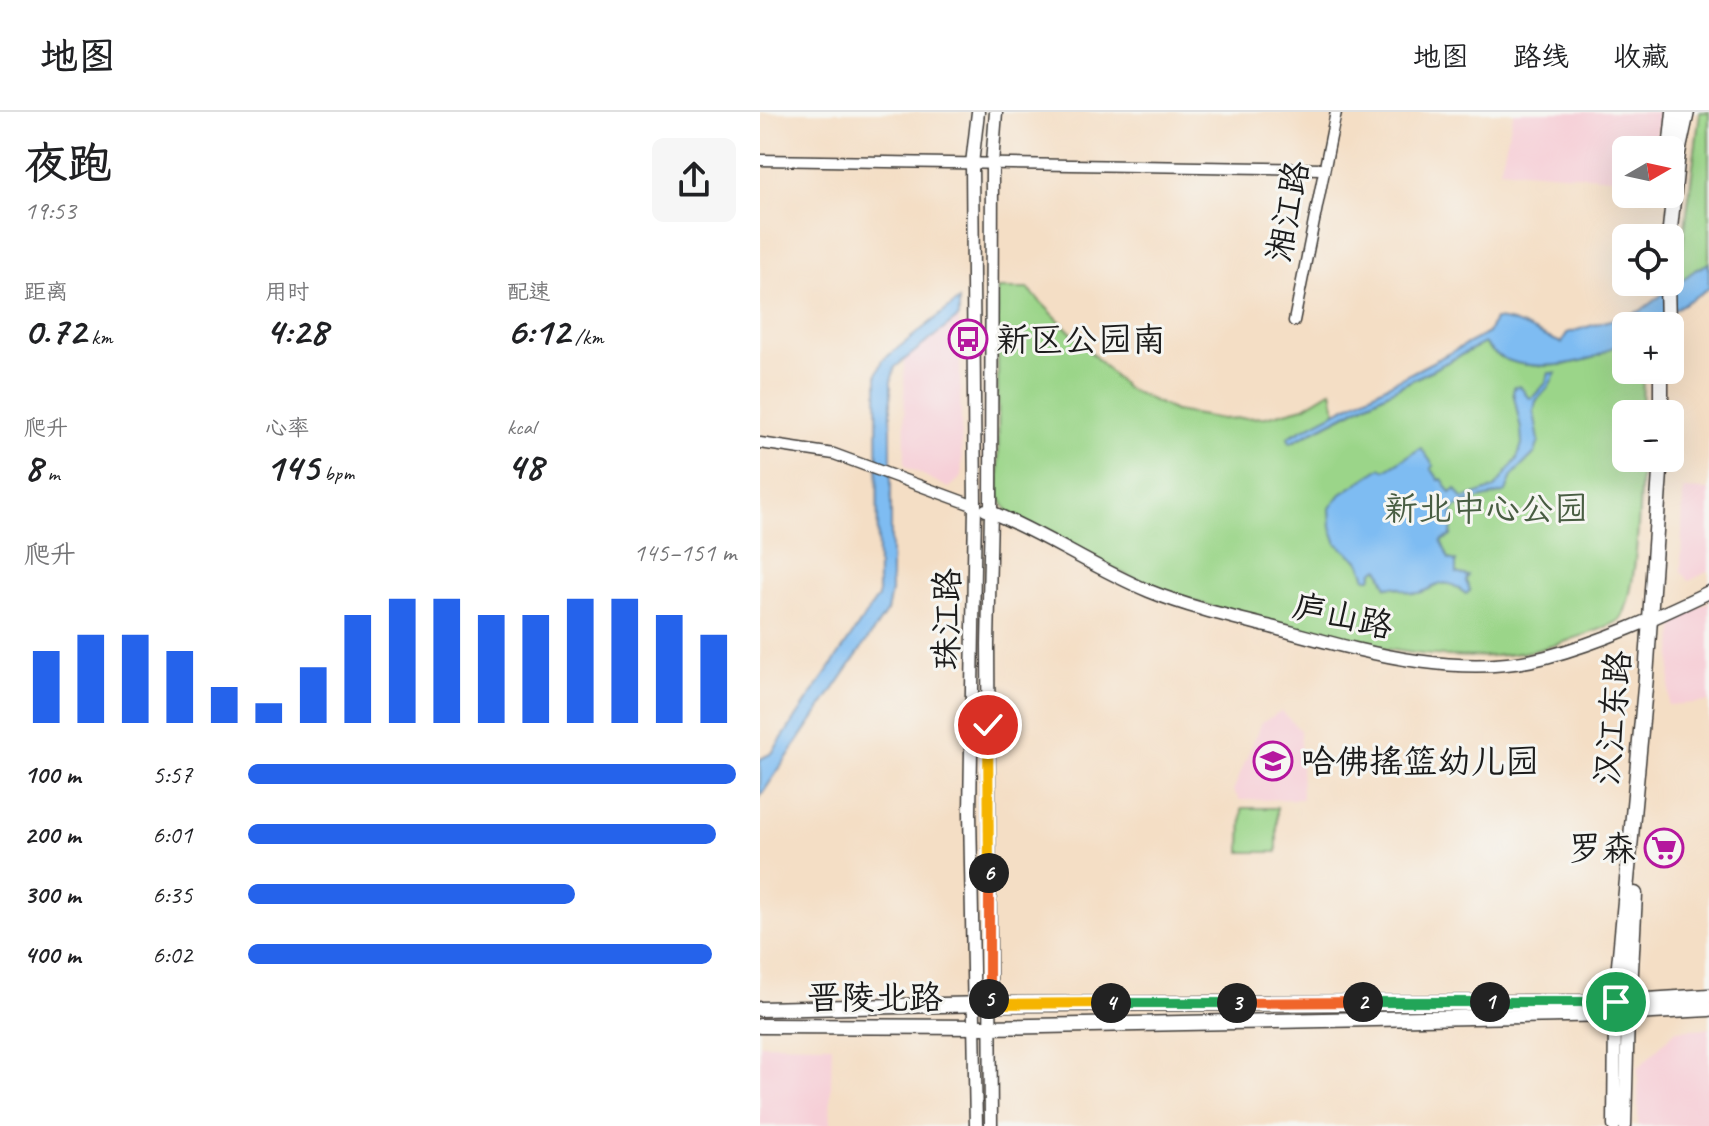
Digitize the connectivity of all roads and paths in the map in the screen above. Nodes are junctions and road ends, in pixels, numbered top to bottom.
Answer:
1 (978, 112) edge
2 (996, 112) edge
3 (1336, 112) edge
4 (1674, 112) edge
5 (1687, 112) edge
6 (1671, 136) edge
7 (760, 160) edge
8 (972, 164) junction
9 (992, 164) junction
10 (1324, 169) junction
11 (1670, 224) edge
12 (1294, 321) dead end
13 (760, 443) edge
14 (1660, 472) edge
15 (1668, 472) edge
16 (975, 506) junction
17 (991, 512) junction
18 (1709, 592) edge
19 (1655, 618) junction
20 (1709, 996) edge
21 (982, 1004) junction
22 (1622, 1008) junction
23 (760, 1009) edge
24 (1709, 1009) edge
25 (760, 1026) edge
26 (982, 1027) junction
27 (976, 1126) edge
28 (991, 1126) edge
29 (1614, 1126) edge
30 (1625, 1126) edge

1 - 8 street, 珠江路
2 - 9 street, 珠江路
3 - 10 street, 湘江路
4 - 6 main road
5 - 11 main road
7 - 8 street
8 - 9 street
8 - 16 street, 珠江路
9 - 10 street
9 - 17 street, 珠江路
10 - 12 street, 湘江路
13 - 16 street
14 - 19 main road, 汉江东路
15 - 19 main road, 汉江东路
16 - 17 street, 庐山路
16 - 21 street, 珠江路
17 - 19 street, 庐山路
17 - 21 street, 珠江路
18 - 19 street, 庐山路
19 - 22 main road, 汉江东路
20 - 22 main road, 晋陵北路
21 - 22 main road, 晋陵北路
21 - 23 main road, 晋陵北路
21 - 26 street, 珠江路
22 - 24 main road, 晋陵北路
22 - 26 main road, 晋陵北路
22 - 29 street, 汉江东路
22 - 30 street, 汉江东路
25 - 26 main road, 晋陵北路
26 - 27 street, 珠江路
26 - 28 street, 珠江路

